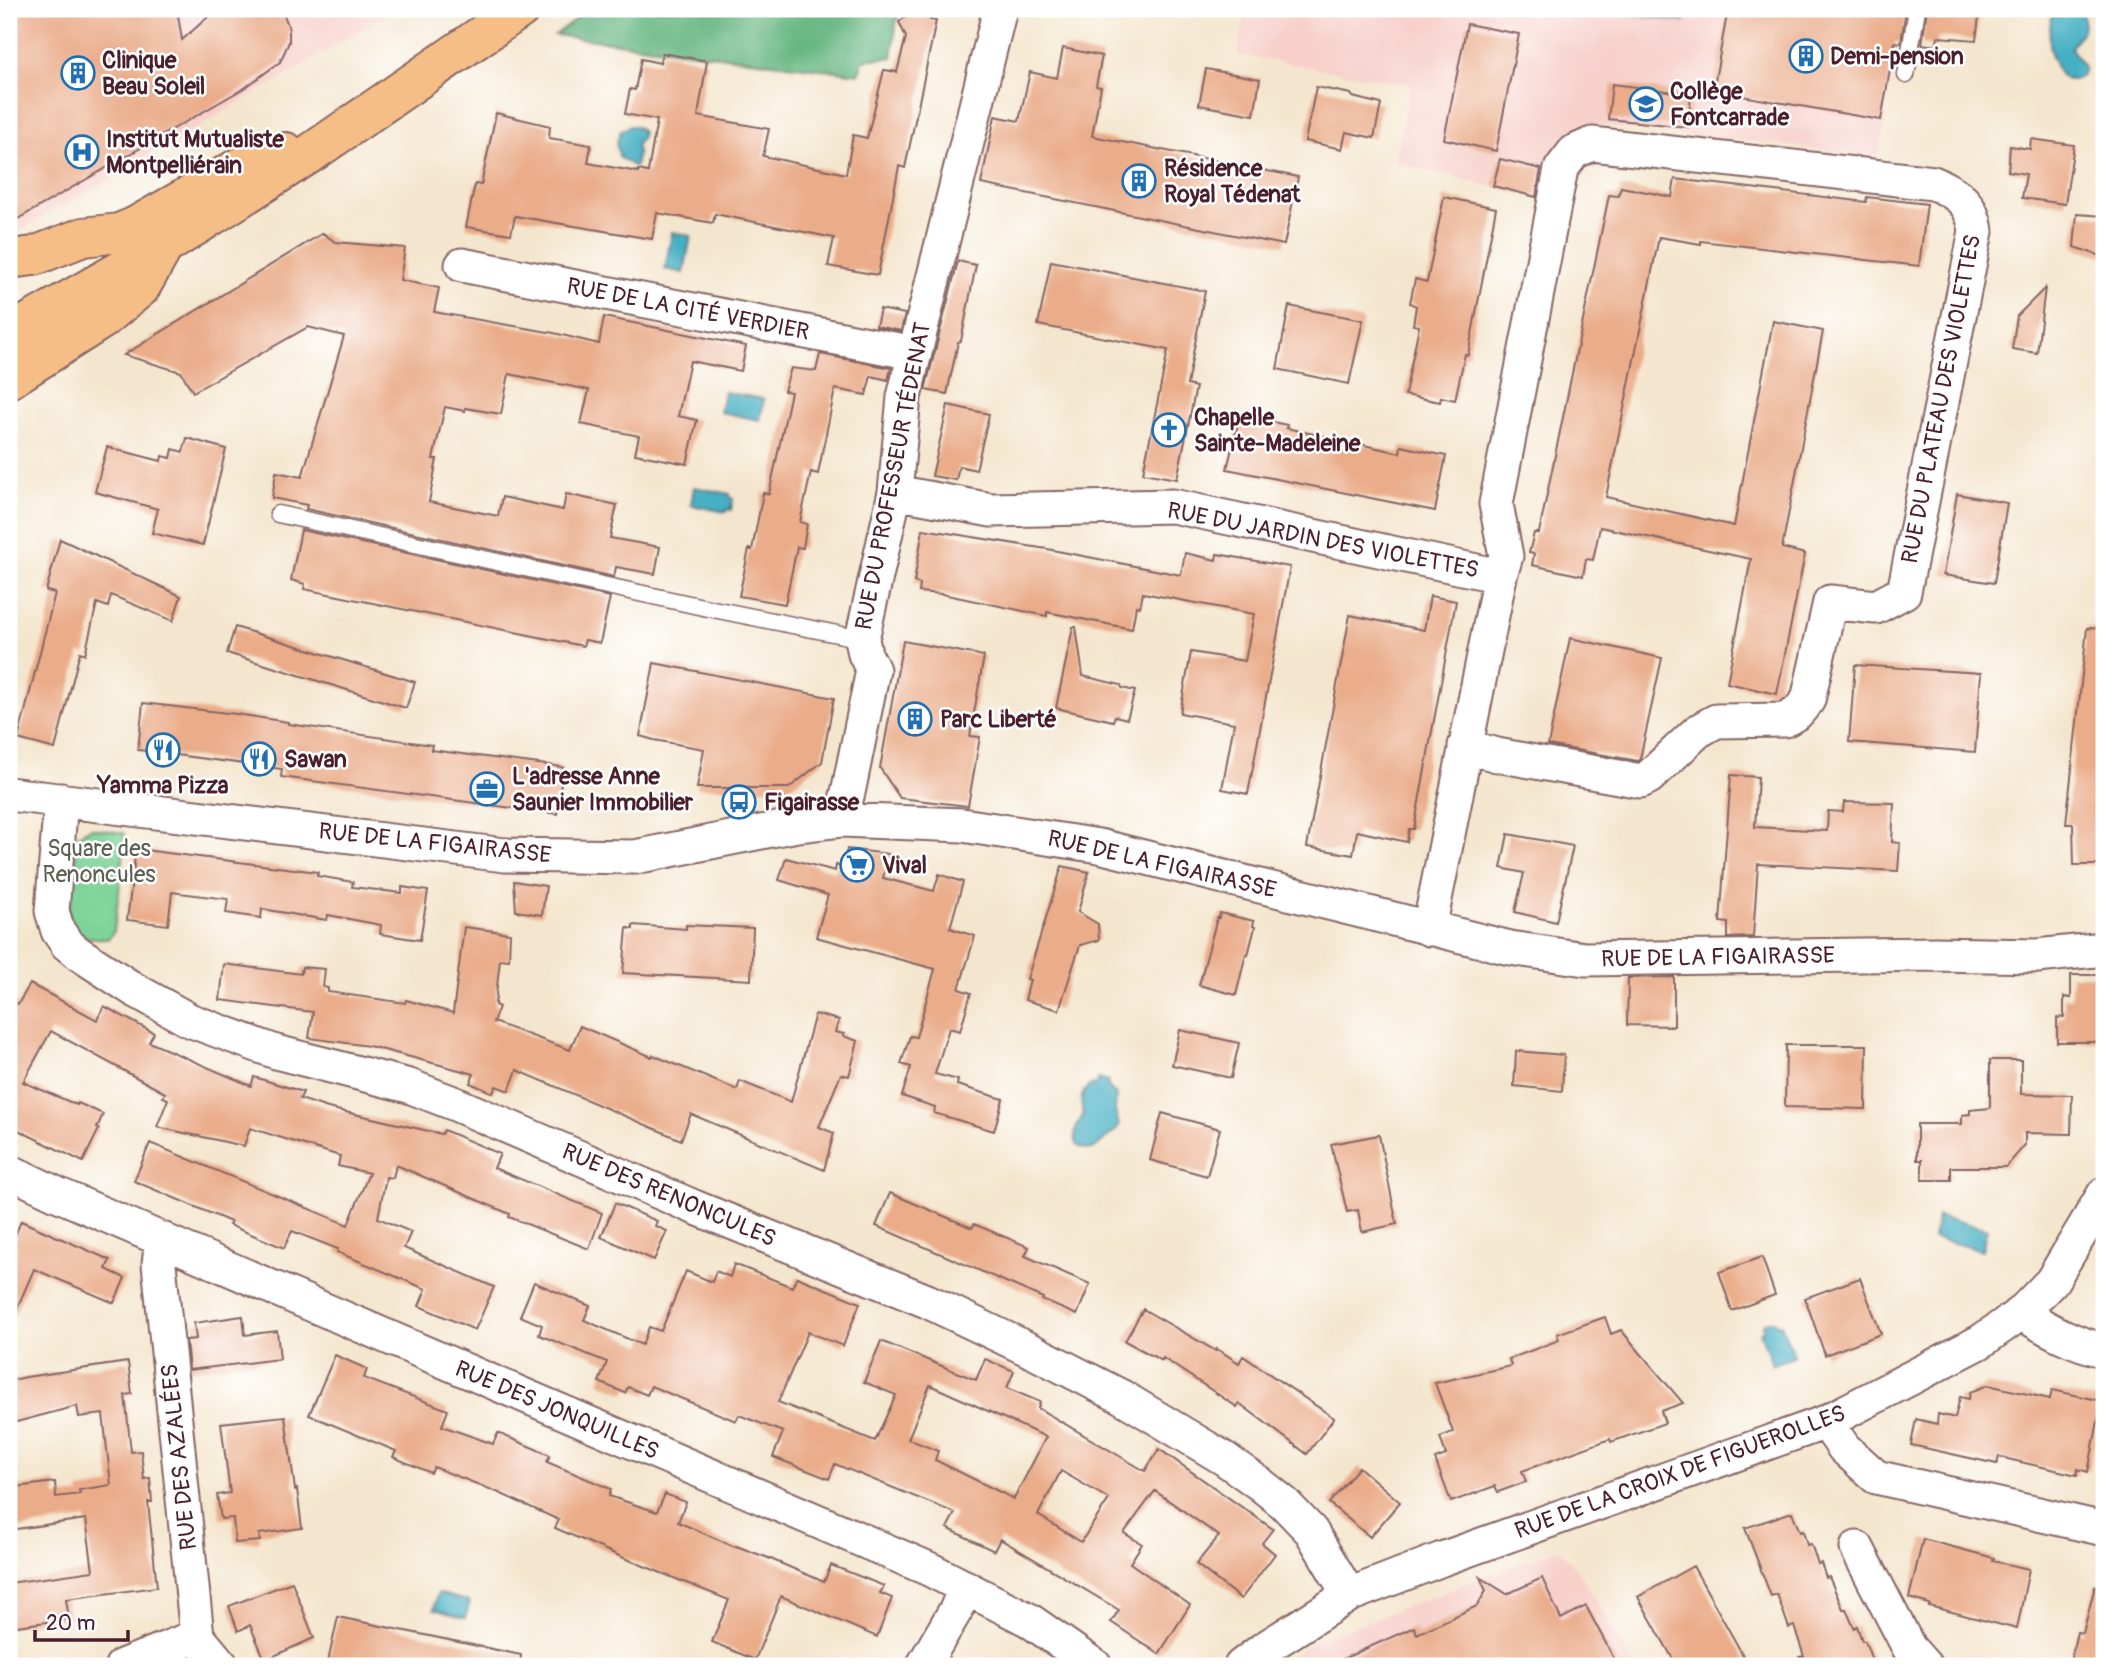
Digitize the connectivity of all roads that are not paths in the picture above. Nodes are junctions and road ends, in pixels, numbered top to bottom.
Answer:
1 (520, 9) edge
2 (1000, 9) edge
3 (1917, 9) edge
4 (1906, 75) dead end
5 (326, 144) junction
6 (164, 246) junction
7 (9, 259) edge
8 (462, 265) dead end
9 (9, 334) edge
10 (914, 353) junction
11 (9, 379) edge
12 (895, 492) junction
13 (278, 514) dead end
14 (1500, 576) junction
15 (862, 639) junction
16 (1465, 746) junction
17 (9, 794) edge
18 (61, 800) junction
19 (841, 820) junction
20 (1429, 929) junction
21 (2104, 949) edge
22 (9, 1171) edge
23 (2104, 1194) edge
24 (162, 1239) junction
25 (2021, 1313) junction
26 (2104, 1350) edge
27 (1826, 1422) junction
28 (2104, 1530) edge
29 (1857, 1548) dead end
30 (965, 1587) junction
31 (1349, 1595) junction
32 (197, 1636) junction
33 (122, 1666) edge
34 (222, 1666) edge
35 (923, 1666) edge
36 (1096, 1666) edge
37 (1241, 1666) edge
38 (1925, 1666) edge

1 - 5 main road
2 - 10 street, RUE DU PROFESSEUR TÉDENAT
3 - 4 lane
5 - 6 main road
5 - 7 main road
6 - 9 main road
6 - 11 main road
8 - 10 street, RUE DE LA CITÉ VERDIER
10 - 12 street, RUE DU PROFESSEUR TÉDENAT
12 - 14 street, RUE DU JARDIN DES VIOLETTES
12 - 15 street, RUE DU PROFESSEUR TÉDENAT
13 - 15 lane
14 - 16 street, RUE DU PLATEAU DES VIOLETTES
14 - 16 street, RUE DU PLATEAU DES VIOLETTES
15 - 19 street, RUE DU PROFESSEUR TÉDENAT
16 - 20 street, RUE DU PLATEAU DES VIOLETTES
17 - 18 street, RUE DE LA FIGAIRASSE
18 - 19 street, RUE DE LA FIGAIRASSE
18 - 31 street, RUE DES RENONCULES
19 - 20 street, RUE DE LA FIGAIRASSE
20 - 21 street, RUE DE LA FIGAIRASSE
22 - 24 street, RUE DES JONQUILLES
23 - 25 street, RUE DE LA CROIX DE FIGUEROLLES
24 - 30 street, RUE DES JONQUILLES
24 - 32 street, RUE DES AZALÉES
25 - 26 street
25 - 27 street, RUE DE LA CROIX DE FIGUEROLLES
27 - 28 street
27 - 31 street, RUE DE LA CROIX DE FIGUEROLLES
29 - 38 street
30 - 35 street
30 - 36 street, RUE DES JONQUILLES
31 - 37 street, RUE DE LA CROIX DE FIGUEROLLES
32 - 33 street
32 - 34 street

